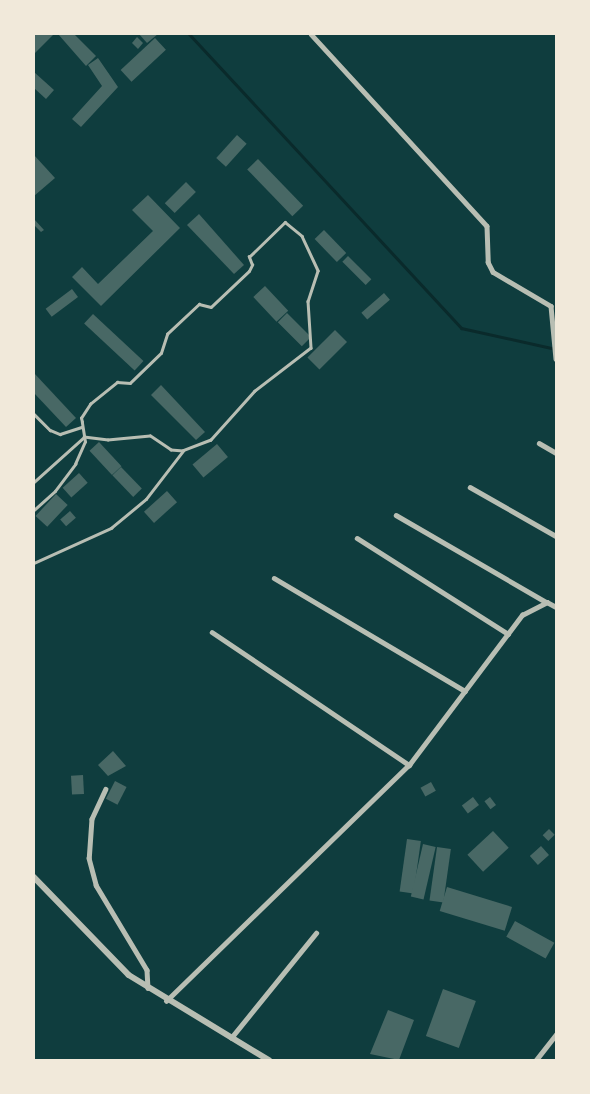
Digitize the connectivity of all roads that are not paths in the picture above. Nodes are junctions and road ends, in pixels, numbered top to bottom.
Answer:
1 (311, 34) edge
2 (554, 311) edge
3 (555, 357) edge
4 (34, 414) edge
5 (82, 427) junction
6 (84, 437) junction
7 (539, 443) dead end
8 (184, 452) junction
9 (556, 453) edge
10 (34, 482) edge
11 (470, 487) dead end
12 (34, 510) edge
13 (396, 515) dead end
14 (556, 536) edge
15 (357, 538) dead end
16 (34, 563) edge
17 (274, 578) dead end
18 (547, 602) junction
19 (556, 607) edge
20 (212, 632) dead end
21 (508, 634) junction
22 (465, 692) junction
23 (409, 765) junction
24 (106, 789) dead end
25 (34, 877) edge
26 (316, 933) dead end
27 (148, 990) junction
28 (166, 1001) junction
29 (556, 1034) edge
30 (230, 1039) junction
31 (268, 1060) edge
32 (536, 1060) edge

1 - 2 street
2 - 3 street
4 - 5 lane
5 - 6 lane
5 - 8 lane
6 - 8 lane
6 - 10 lane
6 - 12 lane
7 - 9 street
8 - 16 lane
11 - 14 street
13 - 18 street
15 - 21 street
17 - 22 street
18 - 19 street
18 - 21 street
20 - 23 street
21 - 22 street
22 - 23 street
23 - 28 street
24 - 27 street
25 - 27 street
26 - 30 street
27 - 28 street
28 - 30 street
29 - 32 street
30 - 31 street

